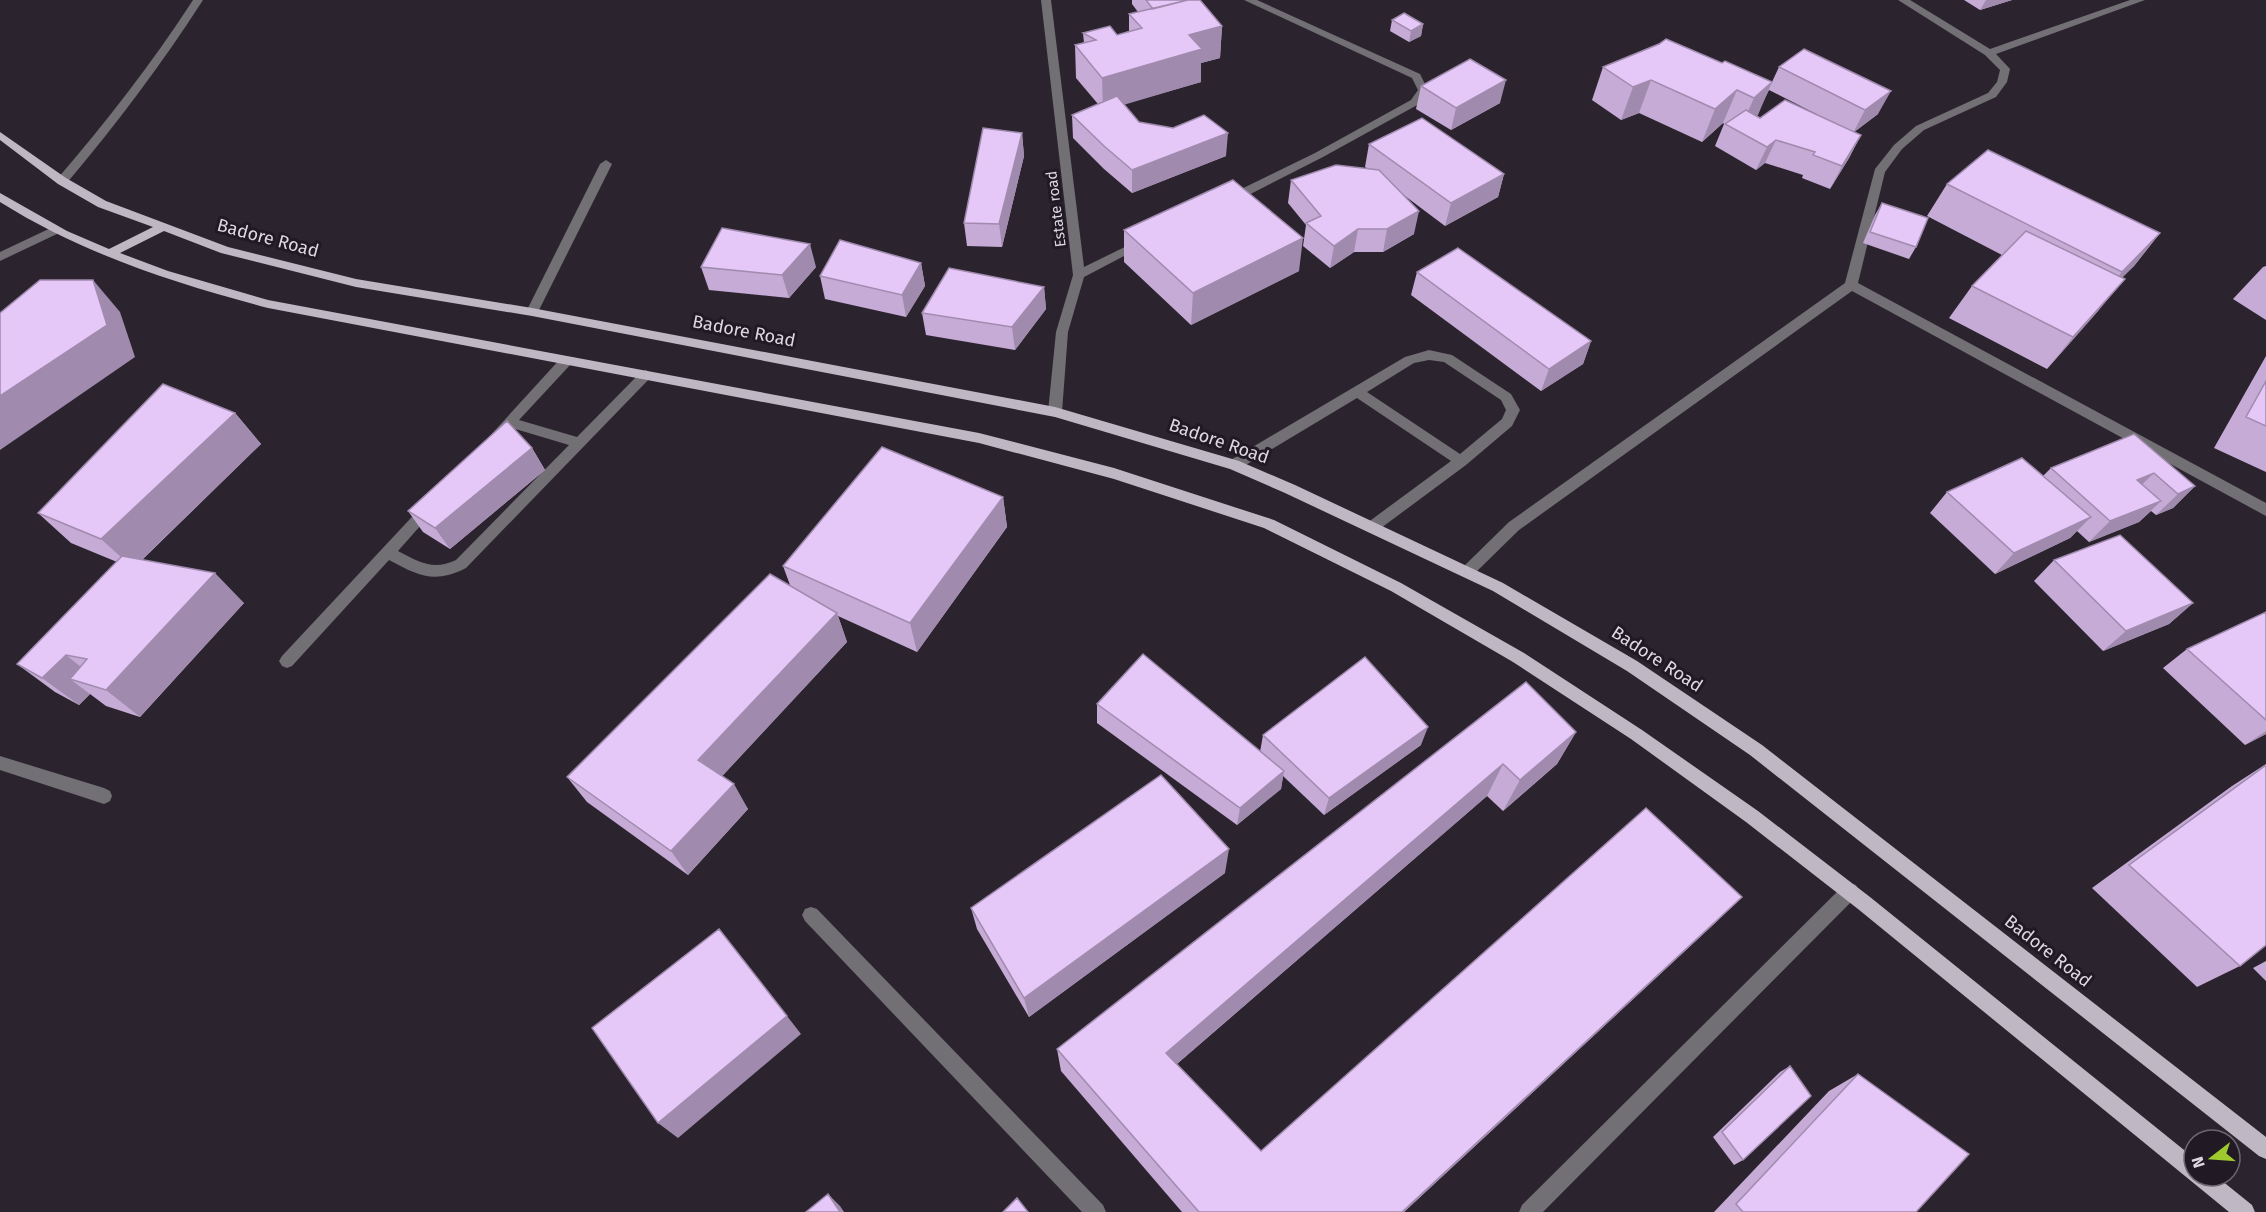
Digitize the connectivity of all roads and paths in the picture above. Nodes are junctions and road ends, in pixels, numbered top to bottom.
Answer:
1 (198, 0) edge
2 (1046, 0) edge
3 (1248, 0) edge
4 (1904, 0) edge
5 (2140, 0) edge
6 (1989, 52) junction
7 (0, 135) edge
8 (606, 164) dead end
9 (62, 181) junction
10 (0, 197) edge
11 (1215, 207) edge
12 (161, 228) junction
13 (55, 230) junction
14 (1152, 238) edge
15 (109, 254) junction
16 (0, 257) edge
17 (1079, 275) junction
18 (1851, 285) junction
19 (532, 312) junction
20 (566, 361) junction
21 (646, 375) junction
22 (1358, 392) junction
23 (1055, 412) junction
24 (509, 422) junction
25 (580, 442) junction
26 (485, 448) edge
27 (1461, 461) junction
28 (1234, 465) junction
29 (436, 500) edge
30 (2266, 510) edge
31 (1372, 527) junction
32 (388, 553) junction
33 (1467, 572) junction
34 (287, 662) dead end
35 (0, 763) edge
36 (104, 796) dead end
37 (1850, 891) junction
38 (811, 915) dead end
39 (2266, 1149) edge
40 (2182, 1161) edge
41 (2215, 1188) edge
42 (1096, 1212) edge
43 (1529, 1212) edge
44 (2245, 1212) edge

1 - 9 street
2 - 17 street, Estate road
3 - 11 street
4 - 6 street
5 - 6 street
6 - 18 street
7 - 9 main road, Badore Road
8 - 19 street
9 - 12 main road, Badore Road
10 - 13 main road
12 - 15 main road
12 - 19 main road, Badore Road
13 - 15 main road
13 - 16 street
14 - 17 street
15 - 20 main road
17 - 23 street, Estate road
18 - 30 street
18 - 33 street
19 - 23 main road, Badore Road
20 - 21 main road
20 - 24 street
21 - 25 street
21 - 37 main road
22 - 27 street
22 - 27 street
22 - 28 street
23 - 28 main road, Badore Road
24 - 25 street
24 - 26 street
25 - 32 street
27 - 31 street
28 - 31 main road, Badore Road
29 - 32 street
31 - 33 main road, Badore Road
32 - 34 street
33 - 39 main road, Badore Road
35 - 36 street
37 - 40 main road
37 - 43 street
38 - 42 street
41 - 44 main road

